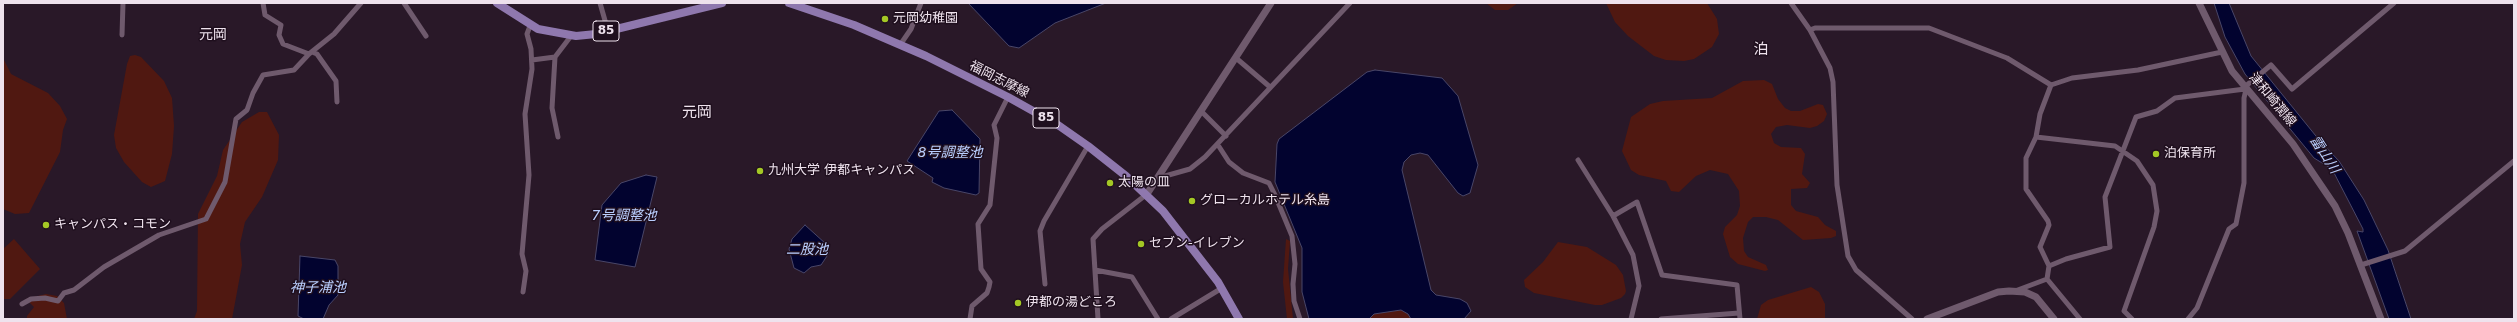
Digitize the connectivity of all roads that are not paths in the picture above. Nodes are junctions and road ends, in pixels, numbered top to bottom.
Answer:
1 (123, 3) edge
2 (263, 3) edge
3 (361, 3) edge
4 (404, 3) edge
5 (497, 3) edge
6 (600, 3) edge
7 (722, 3) edge
8 (789, 3) edge
9 (921, 3) edge
10 (1271, 3) edge
11 (1350, 3) edge
12 (1791, 3) edge
13 (2199, 3) edge
14 (2394, 3) edge
15 (530, 26) junction
16 (1810, 30) junction
17 (608, 31) junction
18 (122, 35) dead end
19 (426, 36) dead end
20 (571, 36) junction
21 (900, 45) junction
22 (2222, 52) junction
23 (310, 53) junction
24 (555, 57) junction
25 (1236, 58) junction
26 (532, 60) junction
27 (2051, 85) junction
28 (1270, 87) junction
29 (2246, 87) junction
30 (1008, 97) junction
31 (337, 102) dead end
32 (1202, 112) junction
33 (1226, 136) junction
34 (558, 137) dead end
35 (2036, 137) junction
36 (1218, 145) junction
37 (1088, 146) junction
38 (2123, 150) junction
39 (1578, 160) dead end
40 (2514, 161) edge
41 (1158, 178) junction
42 (1147, 194) junction
43 (1613, 216) junction
44 (2363, 265) junction
45 (2049, 266) junction
46 (1095, 270) junction
47 (2047, 279) junction
48 (1045, 284) dead end
49 (1222, 288) junction
50 (2015, 291) junction
51 (524, 292) dead end
52 (22, 304) dead end
53 (1739, 316) edge
54 (970, 319) edge
55 (1098, 319) edge
56 (1158, 319) edge
57 (1171, 319) edge
58 (1239, 319) edge
59 (1300, 319) edge
60 (1631, 319) edge
61 (1661, 319) edge
62 (1912, 319) edge
63 (1927, 319) edge
64 (2054, 319) edge
65 (2080, 319) edge
66 (2132, 319) edge
67 (2188, 319) edge
68 (2381, 319) edge

1 - 18 street
2 - 23 street
3 - 23 street
4 - 19 street
5 - 15 main road, 85
6 - 17 street
7 - 17 main road, 85
8 - 21 main road, 福岡志摩線 / 85
9 - 21 street
10 - 25 street
11 - 28 street
12 - 16 street
13 - 22 street, 津和崎潤線
14 - 29 street
15 - 20 main road, 85
15 - 26 street
16 - 27 street
16 - 62 street
17 - 20 main road, 85
20 - 24 street
21 - 30 main road, 福岡志摩線 / 85
22 - 27 street
22 - 29 street, 津和崎潤線
23 - 31 street
23 - 52 street
24 - 26 street
24 - 34 street
25 - 28 street
25 - 32 street
26 - 51 street
27 - 35 street
28 - 33 street
29 - 38 street
29 - 44 street, 津和崎潤線
29 - 67 street
30 - 37 main road, 福岡志摩線 / 85
30 - 54 street
32 - 33 street
32 - 41 street
33 - 36 street
35 - 38 street
35 - 45 street
36 - 41 street
36 - 59 street
37 - 42 main road, 福岡志摩線 / 85
37 - 48 street
38 - 45 street
38 - 66 street
39 - 43 street
40 - 44 street
41 - 42 street
42 - 46 street
42 - 49 main road, 福岡志摩線 / 85
43 - 53 street
43 - 60 street
44 - 68 street, 津和崎潤線
45 - 47 street
46 - 55 street
46 - 56 street
47 - 50 street
47 - 65 street
49 - 57 street
49 - 58 main road, 福岡志摩線 / 85
50 - 63 street
50 - 64 street
53 - 61 street

